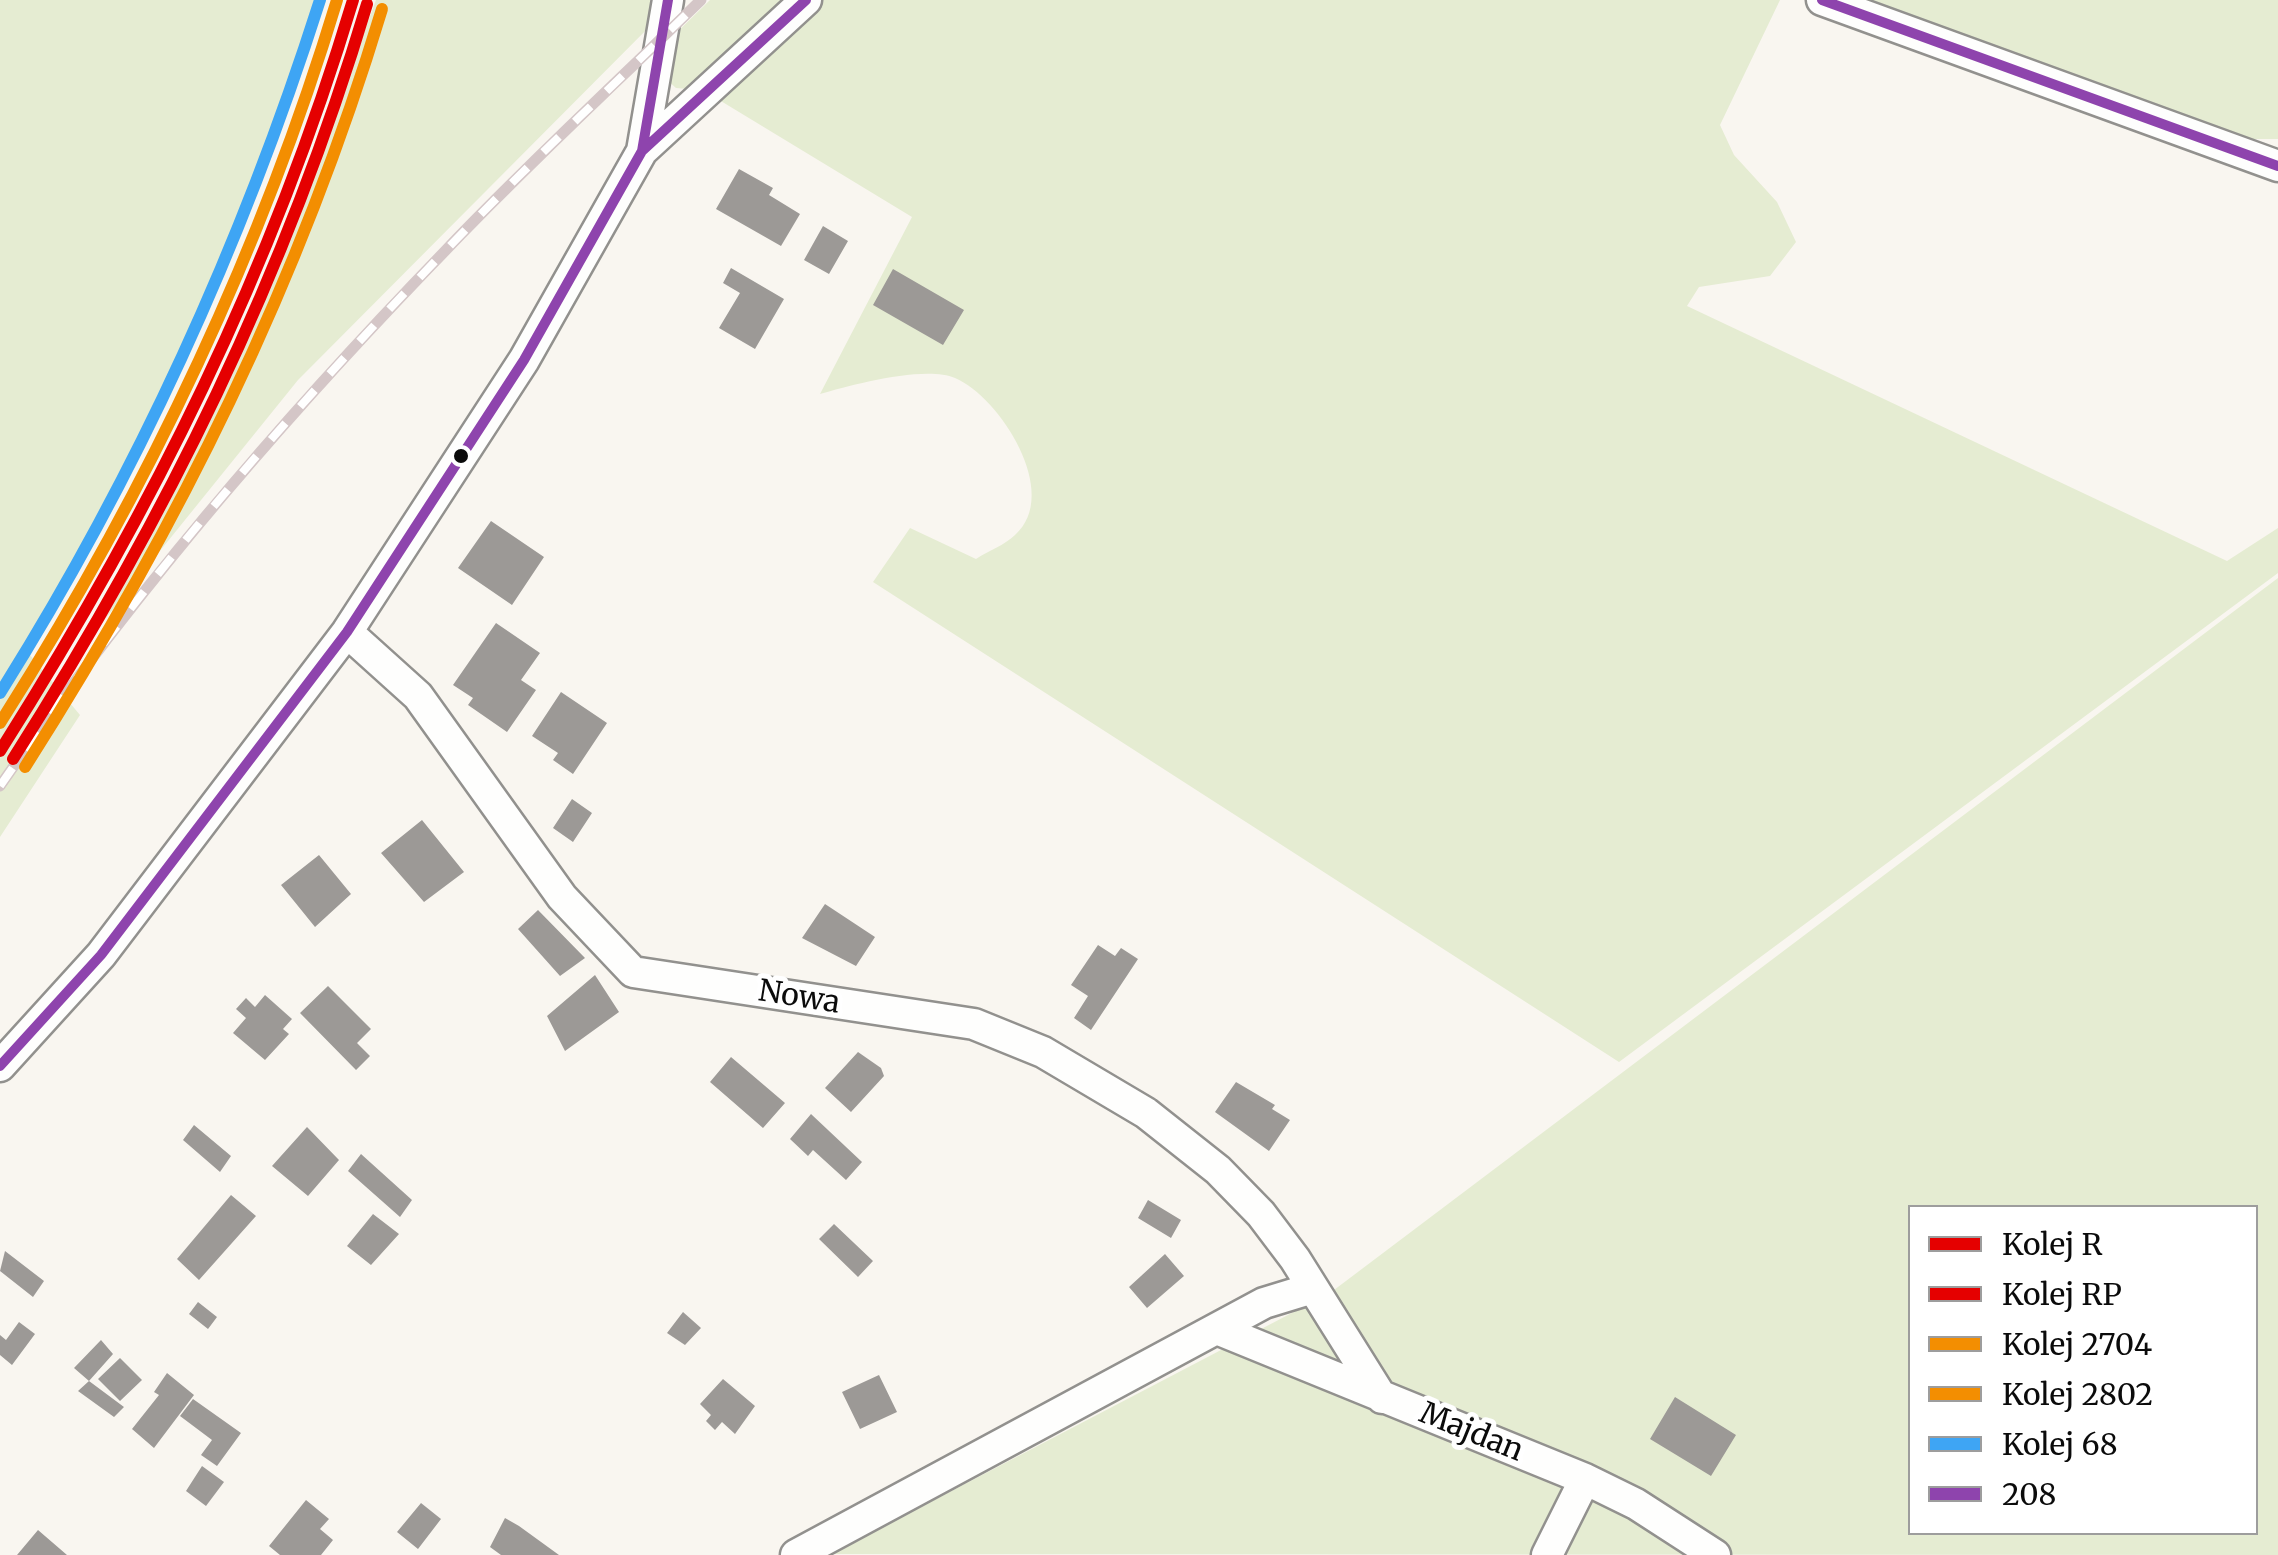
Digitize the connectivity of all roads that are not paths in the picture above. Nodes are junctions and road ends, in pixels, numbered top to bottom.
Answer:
1 (668, 0) edge
2 (806, 0) edge
3 (1822, 0) edge
4 (642, 150) junction
5 (2278, 166) edge
6 (348, 632) junction
7 (0, 1066) edge
8 (1312, 1288) junction
9 (1217, 1328) junction
10 (1382, 1398) junction
11 (1586, 1479) junction
12 (796, 1555) edge
13 (1546, 1555) edge
14 (1716, 1555) edge

1 - 4 street
2 - 4 street
3 - 5 street
4 - 6 street
6 - 7 street
6 - 8 street, Nowa
8 - 9 street
8 - 10 street, Nowa
9 - 10 street, Majdan
9 - 12 street
10 - 11 street, Majdan
11 - 13 street
11 - 14 street, Majdan

